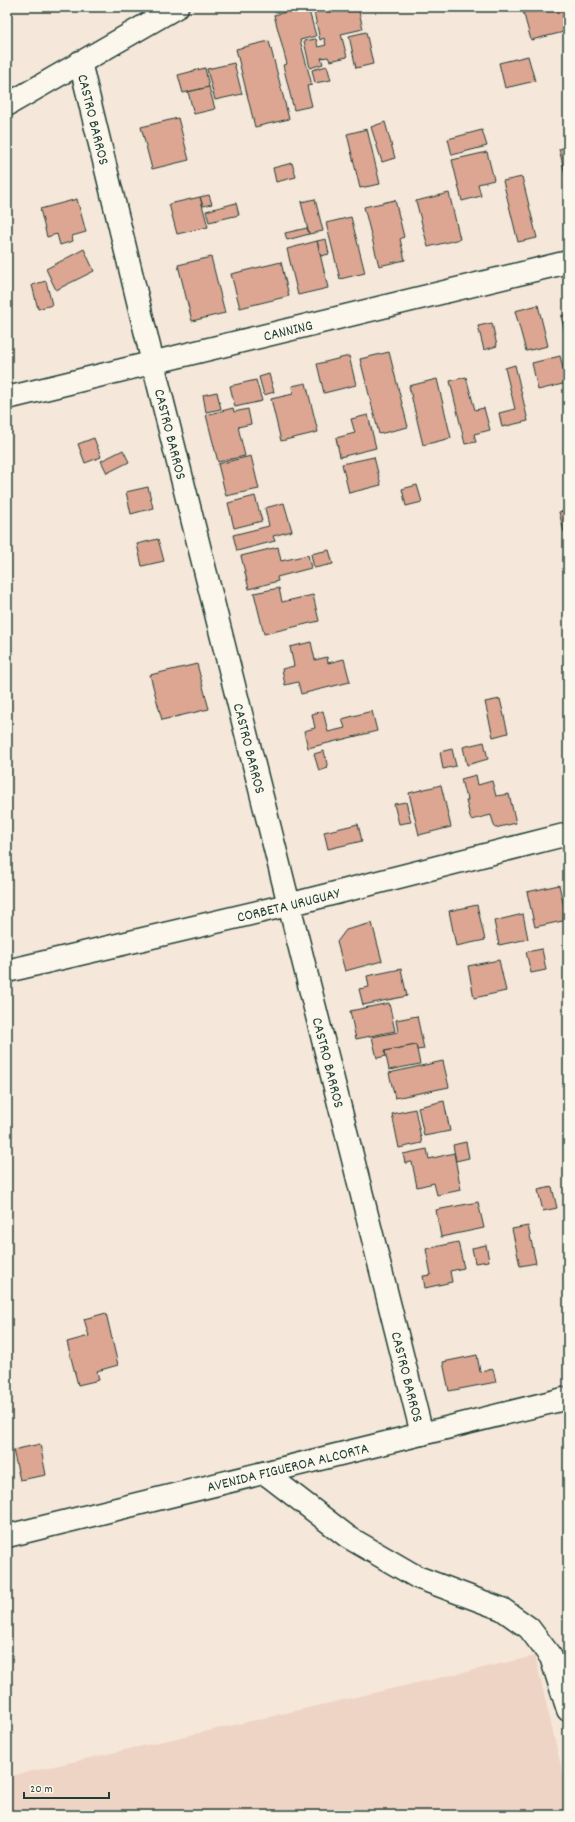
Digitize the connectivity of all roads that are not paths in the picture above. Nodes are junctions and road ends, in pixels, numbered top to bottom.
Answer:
1 (177, 7) edge
2 (80, 62) junction
3 (7, 105) edge
4 (568, 262) edge
5 (153, 363) junction
6 (7, 398) edge
7 (568, 834) edge
8 (288, 905) junction
9 (7, 971) edge
10 (568, 1398) edge
11 (422, 1434) junction
12 (265, 1473) junction
13 (7, 1536) edge
14 (568, 1710) edge

1 - 2 street
2 - 3 street
2 - 5 street, CASTRO BARROS
4 - 5 street, CANNING
5 - 6 street, CANNING
5 - 8 street, CASTRO BARROS
7 - 8 street, CORBETA URUGUAY
8 - 9 street, CORBETA URUGUAY
8 - 11 street, CASTRO BARROS
10 - 11 street, AVENIDA FIGUEROA ALCORTA
11 - 12 street, AVENIDA FIGUEROA ALCORTA
12 - 13 street, AVENIDA FIGUEROA ALCORTA
12 - 14 street

